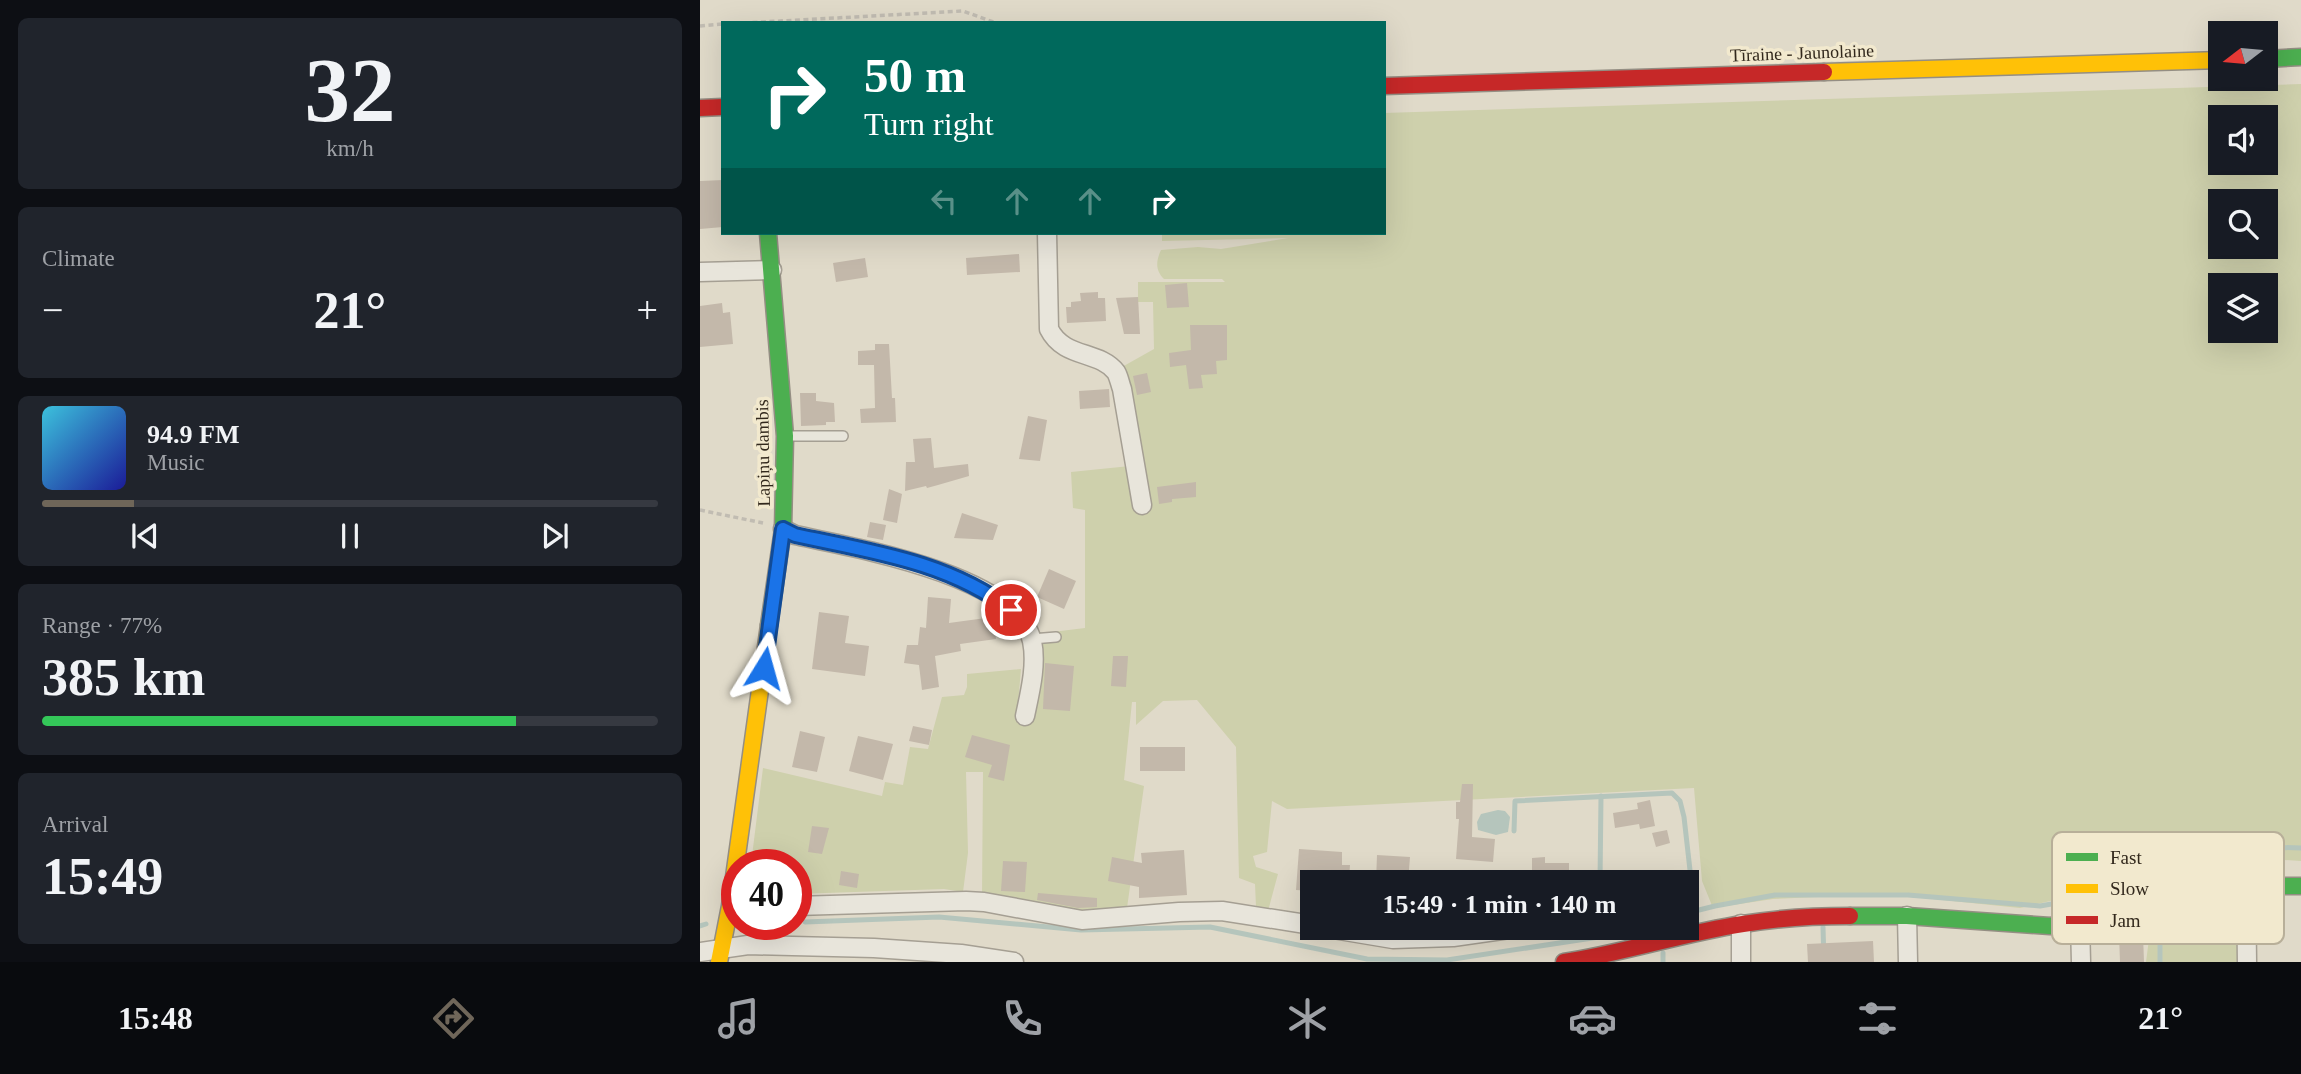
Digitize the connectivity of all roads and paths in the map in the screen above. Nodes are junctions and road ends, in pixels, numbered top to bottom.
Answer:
1 (780, 21) edge
2 (990, 21) edge
3 (721, 24) edge
4 (700, 26) edge
5 (2301, 57) edge
6 (2278, 58) edge
7 (2208, 60) edge
8 (1386, 86) edge
9 (721, 107) edge
10 (700, 108) edge
11 (768, 235) edge
12 (1048, 235) edge
13 (772, 270) junction
14 (700, 272) edge
15 (785, 436) junction
16 (843, 436) dead end
17 (1142, 505) dead end
18 (701, 511) edge
19 (783, 529) junction
20 (1056, 637) dead end
21 (1032, 639) junction
22 (1025, 716) dead end
23 (742, 849) edge
24 (812, 906) edge
25 (1907, 916) junction
26 (1300, 923) edge
27 (1741, 924) junction
28 (2052, 926) edge
29 (2081, 944) edge
30 (2247, 944) edge
31 (700, 953) edge
32 (721, 956) edge
33 (920, 956) edge
34 (1014, 962) edge
35 (1569, 962) edge
36 (1741, 962) edge
37 (1908, 962) edge
38 (2081, 962) edge
39 (2247, 962) edge

1 - 2 path
3 - 4 path
5 - 6 street
7 - 8 street, Tīraine - Jaunolaine
9 - 10 street
11 - 13 street, Lapiņu dambis
12 - 17 street
13 - 14 street
13 - 15 street, Lapiņu dambis
15 - 16 lane
15 - 19 street, Lapiņu dambis
18 - 19 path
19 - 21 street
19 - 23 street, Lapiņu dambis
20 - 21 lane
21 - 22 street
24 - 26 street
25 - 27 street
25 - 28 street
25 - 37 street
27 - 35 street
27 - 36 street
29 - 38 street
30 - 39 street
31 - 32 street
32 - 33 street
33 - 34 street

